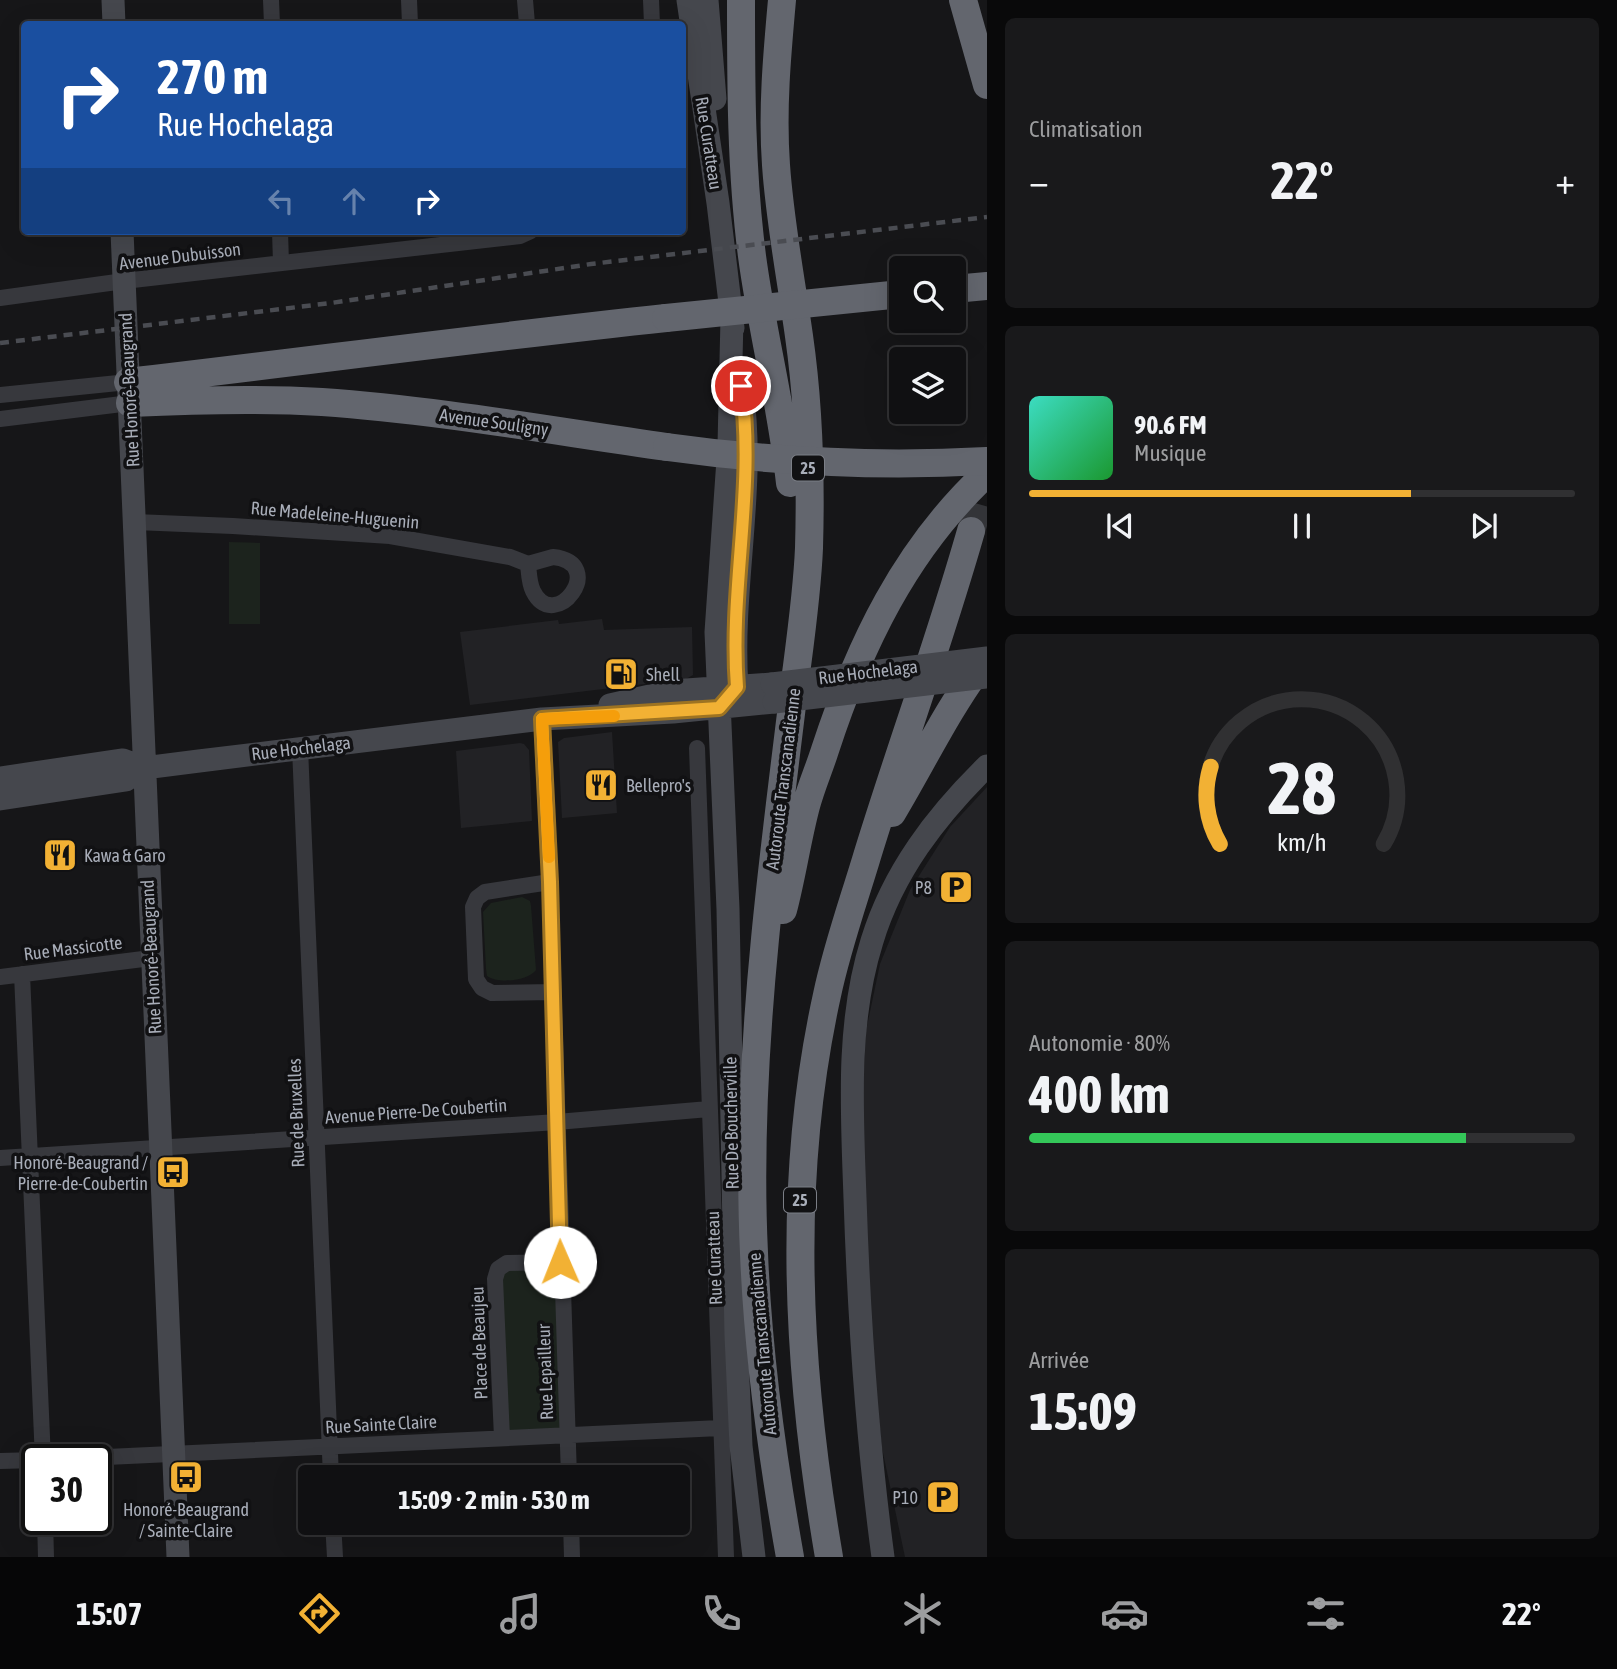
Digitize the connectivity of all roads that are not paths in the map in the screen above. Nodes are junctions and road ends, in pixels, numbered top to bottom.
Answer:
1 (113, 0) edge
2 (271, 0) edge
3 (409, 0) edge
4 (526, 0) edge
5 (651, 0) edge
6 (688, 0) edge
7 (707, 0) edge
8 (741, 0) edge
9 (782, 0) edge
10 (963, 0) edge
11 (114, 21) edge
12 (272, 21) edge
13 (410, 21) edge
14 (527, 21) edge
15 (652, 21) edge
16 (987, 85) edge
17 (718, 203) junction
18 (122, 235) edge
19 (280, 235) edge
20 (522, 235) edge
21 (420, 239) edge
22 (281, 263) junction
23 (124, 281) junction
24 (987, 286) edge
25 (966, 288) edge
26 (889, 295) edge
27 (0, 298) edge
28 (129, 392) junction
29 (0, 396) edge
30 (0, 419) edge
31 (987, 461) edge
32 (987, 473) edge
33 (135, 522) junction
34 (971, 531) tunnel mouth
35 (528, 564) dead end
36 (987, 658) edge
37 (987, 677) edge
38 (725, 694) junction
39 (779, 702) junction
40 (542, 719) junction
41 (300, 748) junction
42 (697, 748) dead end
43 (987, 766) edge
44 (144, 768) junction
45 (0, 778) edge
46 (0, 799) edge
47 (869, 850) junction
48 (550, 882) junction
49 (151, 958) junction
50 (22, 974) junction
51 (0, 977) edge
52 (553, 992) junction
53 (760, 1009) junction
54 (709, 1109) junction
55 (557, 1122) junction
56 (316, 1137) junction
57 (159, 1147) junction
58 (29, 1156) junction
59 (0, 1158) edge
60 (560, 1262) junction
61 (720, 1428) junction
62 (567, 1435) junction
63 (502, 1438) junction
64 (42, 1444) edge
65 (330, 1446) junction
66 (173, 1453) junction
67 (112, 1456) edge
68 (21, 1460) edge
69 (0, 1461) edge
70 (331, 1465) edge
71 (568, 1465) edge
72 (45, 1535) edge
73 (334, 1535) edge
74 (571, 1535) edge
75 (46, 1557) edge
76 (178, 1557) edge
77 (335, 1557) edge
78 (572, 1557) edge
79 (726, 1557) edge
80 (754, 1557) edge
81 (790, 1557) edge
82 (829, 1557) edge
83 (883, 1557) edge

1 - 11 main road
2 - 12 street
3 - 13 street
4 - 14 street
5 - 15 street
6 - 17 main road, Rue Curatteau
7 - 17 main road, Rue Curatteau
8 - 39 highway
9 - 39 highway, Autoroute Transcanadienne / 25
10 - 16 highway
17 - 38 main road, Rue Curatteau
18 - 23 main road, Rue Honoré-Beaugrand
19 - 22 street
20 - 21 street, Avenue Dubuisson
21 - 22 street, Avenue Dubuisson
22 - 23 street, Avenue Dubuisson
23 - 27 street, Avenue Dubuisson
23 - 28 main road, Rue Honoré-Beaugrand
24 - 25 highway
26 - 28 highway, Avenue Souligny, bridge
28 - 29 street, Avenue Souligny
28 - 30 street, Avenue Souligny
28 - 31 highway, Avenue Souligny, bridge
28 - 33 main road, Rue Honoré-Beaugrand
32 - 53 highway
33 - 35 street, Rue Madeleine-Huguenin
33 - 44 main road, Rue Honoré-Beaugrand
34 - 47 highway, 25
36 - 39 main road, Rue Hochelaga, bridge
36 - 47 highway
37 - 39 main road, Rue Hochelaga, bridge
38 - 39 main road, Rue Hochelaga
38 - 40 main road, Rue Hochelaga
38 - 80 main road, Rue De Boucherville
39 - 53 highway, Autoroute Transcanadienne / 25
40 - 41 main road, Rue Hochelaga
40 - 48 street, Rue Lepailleur
41 - 44 main road, Rue Hochelaga
41 - 56 street, Rue de Bruxelles
42 - 54 street, Rue Curatteau
43 - 83 main road
44 - 45 main road, Rue Hochelaga
44 - 46 main road, Rue Hochelaga
44 - 49 main road, Rue Honoré-Beaugrand
47 - 82 highway, 25
48 - 52 street, Rue Lepailleur
48 - 52 street
49 - 50 street, Rue Massicotte
49 - 57 main road, Rue Honoré-Beaugrand
50 - 51 street, Rue Massicotte
50 - 58 street
52 - 55 street, Rue Lepailleur
53 - 81 highway, Autoroute Transcanadienne / 25
54 - 55 street, Avenue Pierre-De Coubertin
54 - 61 street, Rue Curatteau
55 - 56 street, Avenue Pierre-De Coubertin
55 - 60 street, Rue Lepailleur
56 - 57 street, Avenue Pierre-De Coubertin
56 - 65 street, Rue de Bruxelles
57 - 58 street, Avenue Pierre-De Coubertin
57 - 66 main road, Rue Honoré-Beaugrand
58 - 59 street, Avenue Pierre-De Coubertin
58 - 64 street
60 - 62 street, Rue Lepailleur
60 - 63 street, Place de Beaujeu
61 - 62 street, Rue Sainte Claire
61 - 79 street, Rue Curatteau
62 - 63 street, Rue Sainte Claire
62 - 71 street, Rue Lepailleur
63 - 65 street, Rue Sainte Claire
65 - 66 street, Rue Sainte Claire
65 - 70 street, Rue de Bruxelles
66 - 67 street, Rue Sainte Claire
66 - 76 main road, Rue Honoré-Beaugrand
68 - 69 street
72 - 75 street
73 - 77 street
74 - 78 street

